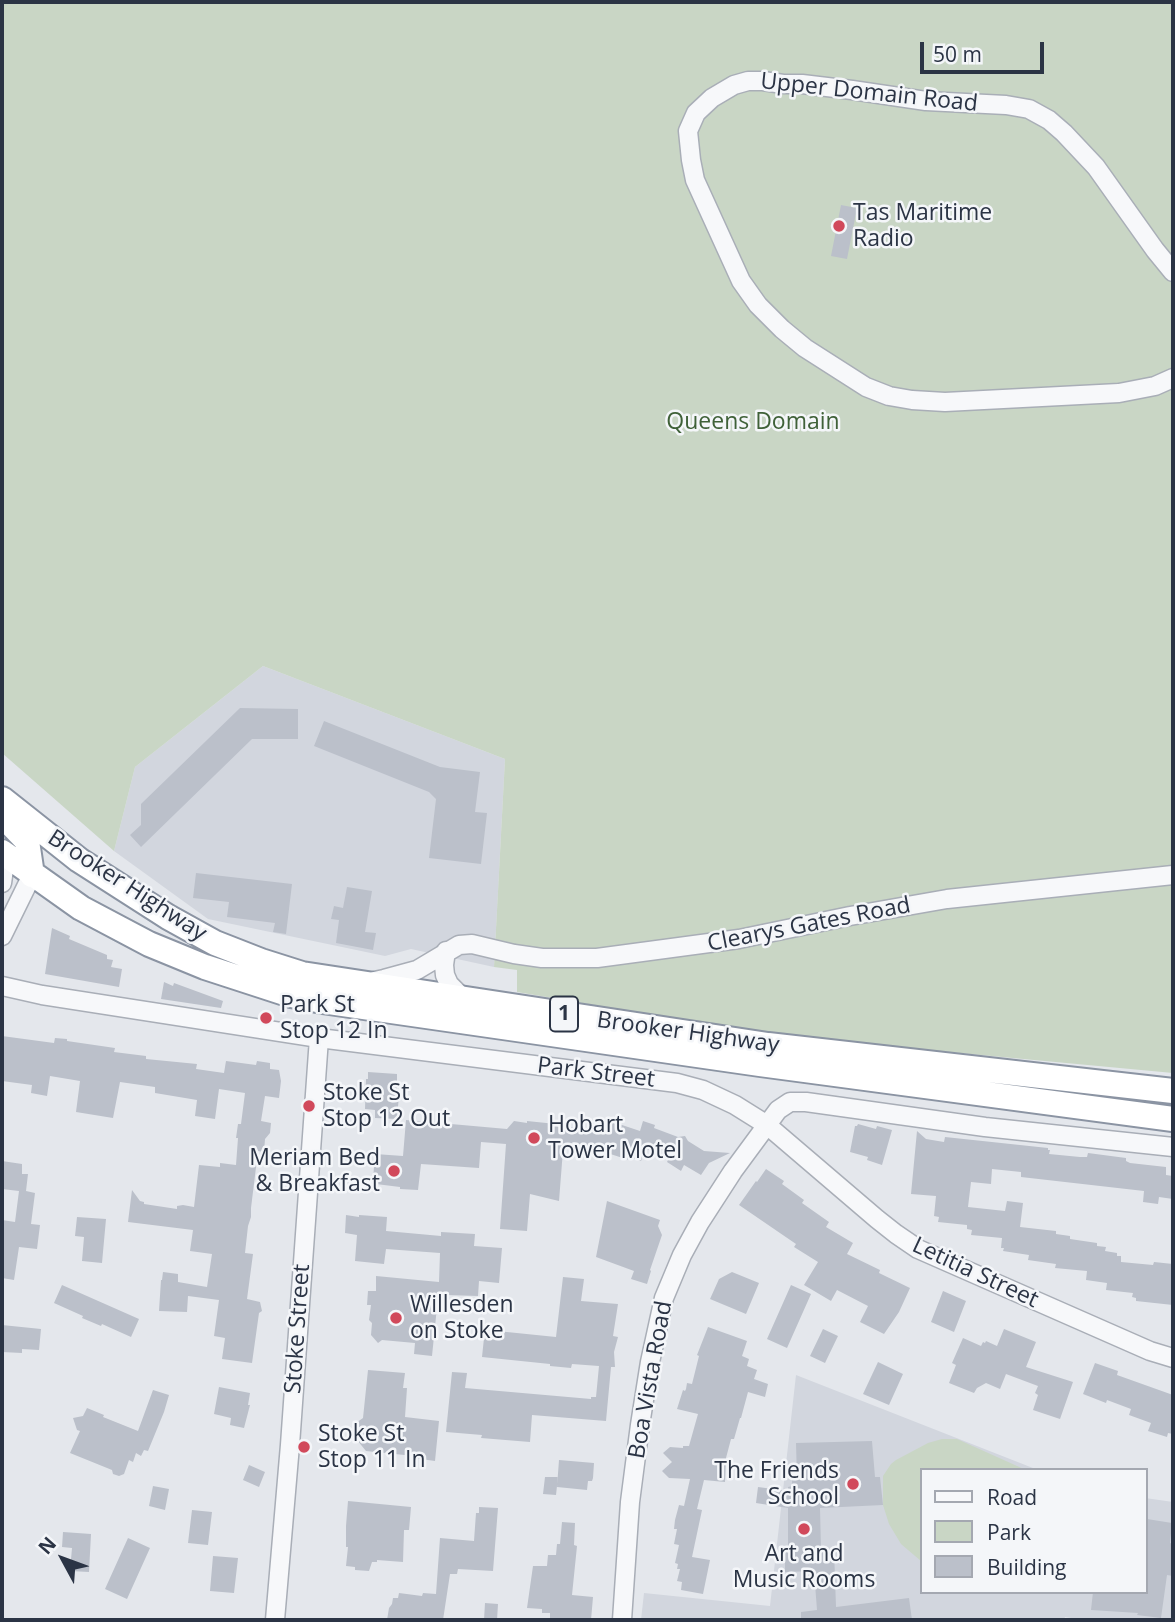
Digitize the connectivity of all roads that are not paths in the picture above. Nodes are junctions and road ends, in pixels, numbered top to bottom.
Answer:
1 (1173, 272) edge
2 (1173, 377) edge
3 (2, 799) edge
4 (2, 815) edge
5 (4, 854) edge
6 (32, 875) junction
7 (1173, 875) edge
8 (2, 883) edge
9 (69, 900) junction
10 (12, 913) junction
11 (2, 936) edge
12 (446, 951) junction
13 (360, 982) junction
14 (2, 986) edge
15 (463, 998) junction
16 (319, 1038) junction
17 (1173, 1091) edge
18 (1173, 1119) edge
19 (766, 1125) junction
20 (1173, 1147) edge
21 (1173, 1358) edge
22 (275, 1620) edge
23 (622, 1620) edge

1 - 2 street, Upper Domain Road
3 - 13 highway, Brooker Highway / 1
4 - 6 highway
5 - 6 highway, Brooker Highway / 1
5 - 8 street
6 - 9 highway, Brooker Highway / 1
6 - 10 street
7 - 12 street, Clearys Gates Road
9 - 10 street
9 - 18 highway, Brooker Highway / 1
10 - 11 street
12 - 13 street, Clearys Gates Road
12 - 15 street
13 - 15 highway, Brooker Highway / 1
14 - 16 street, Park Street
15 - 17 highway, Brooker Highway / 1
16 - 19 street, Park Street
16 - 22 street, Stoke Street
19 - 20 street
19 - 21 street, Letitia Street
19 - 23 street, Boa Vista Road

